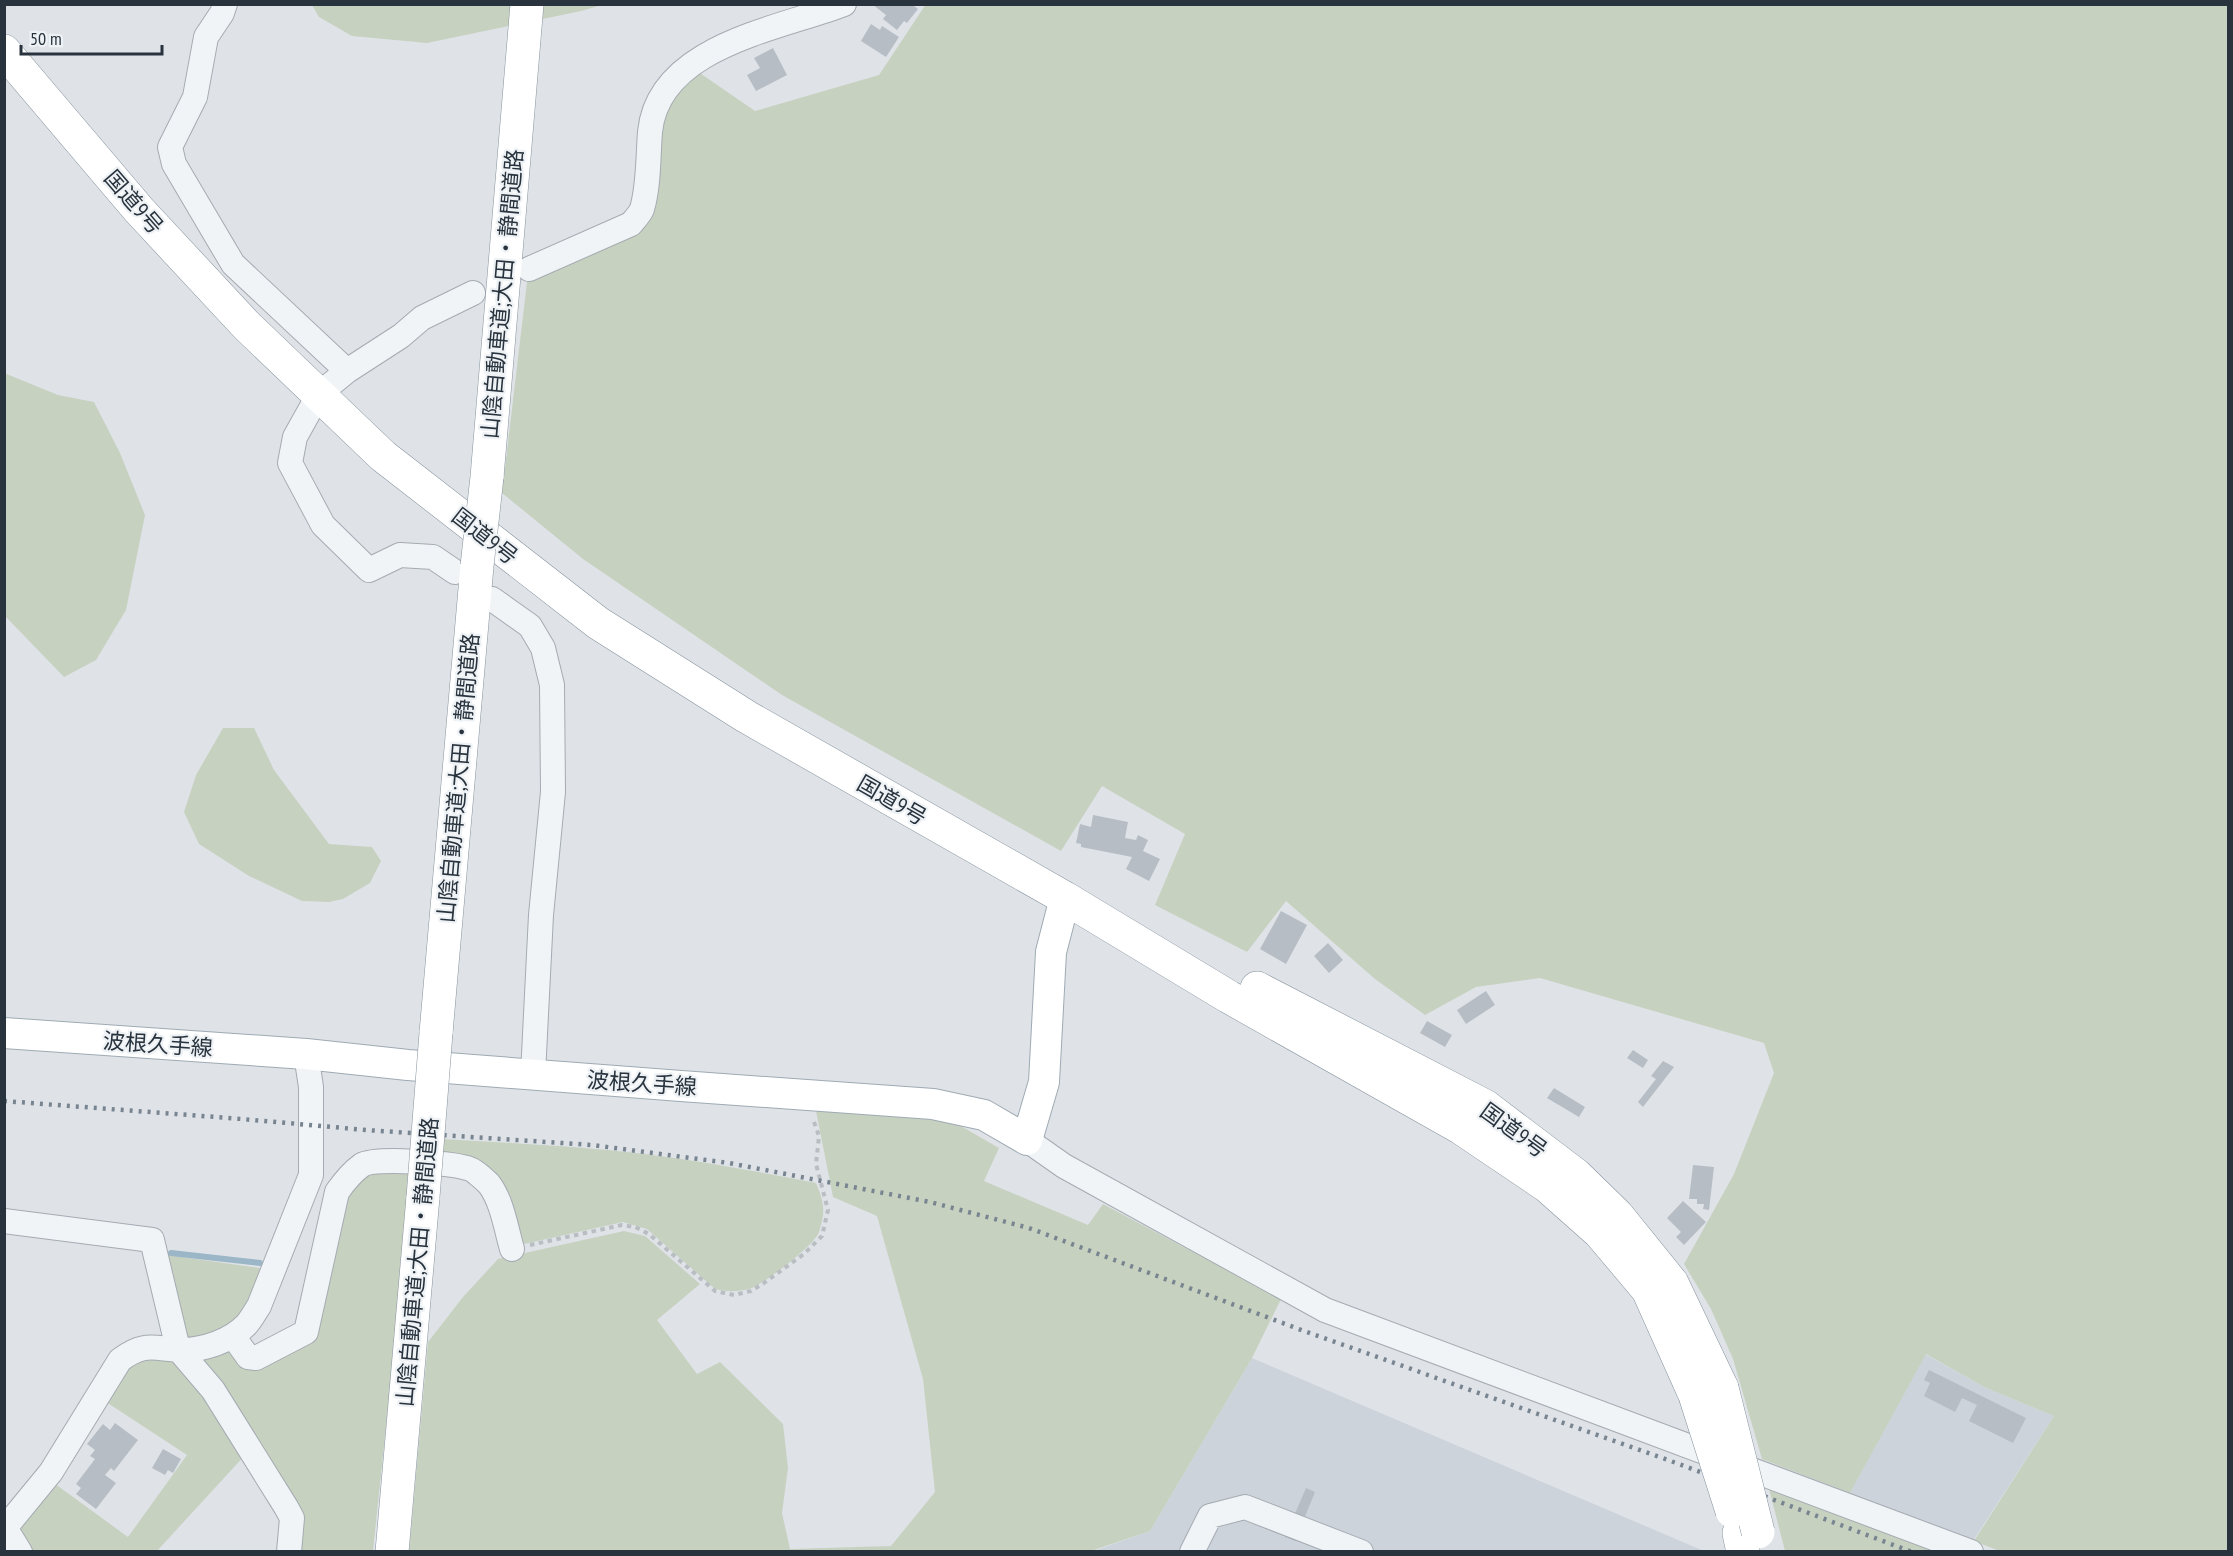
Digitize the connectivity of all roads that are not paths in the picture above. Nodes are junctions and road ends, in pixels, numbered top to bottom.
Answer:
1 (225, 4) edge
2 (518, 4) edge
3 (526, 4) edge
4 (543, 4) edge
5 (830, 7) edge
6 (4, 51) edge
7 (516, 134) junction
8 (233, 264) junction
9 (529, 269) dead end
10 (212, 288) junction
11 (487, 299) junction
12 (347, 370) junction
13 (319, 394) junction
14 (466, 569) junction
15 (492, 598) dead end
16 (1065, 898) junction
17 (4, 1033) edge
18 (306, 1054) junction
19 (533, 1074) junction
20 (1027, 1140) junction
21 (4, 1221) edge
22 (512, 1249) road end
23 (233, 1336) junction
24 (178, 1349) junction
25 (5, 1527) edge
26 (1751, 1542) edge
27 (20, 1551) edge
28 (289, 1551) edge
29 (392, 1551) edge
30 (1192, 1551) edge
31 (1361, 1551) edge
32 (1971, 1551) edge

1 - 8 street
2 - 7 highway
3 - 7 highway, 山陰自動車道;大田・静間道路
4 - 11 highway
5 - 9 street
6 - 10 highway, 国道9号
7 - 11 highway, 山陰自動車道;大田・静間道路
8 - 10 street
8 - 12 street
10 - 13 highway, 国道9号
11 - 12 street
11 - 14 highway, 山陰自動車道;大田・静間道路, bridge
12 - 13 street
13 - 14 street
13 - 16 highway, 国道9号
14 - 29 highway, 山陰自動車道;大田・静間道路, bridge
15 - 19 street
16 - 20 main road
16 - 26 highway, 国道9号, bridge
17 - 18 main road, 波根久手線
18 - 19 main road, 波根久手線
18 - 23 street
19 - 20 main road, 波根久手線
20 - 32 street
21 - 24 street
22 - 23 street
23 - 24 street
24 - 25 street
24 - 28 street
25 - 27 street
30 - 31 street

